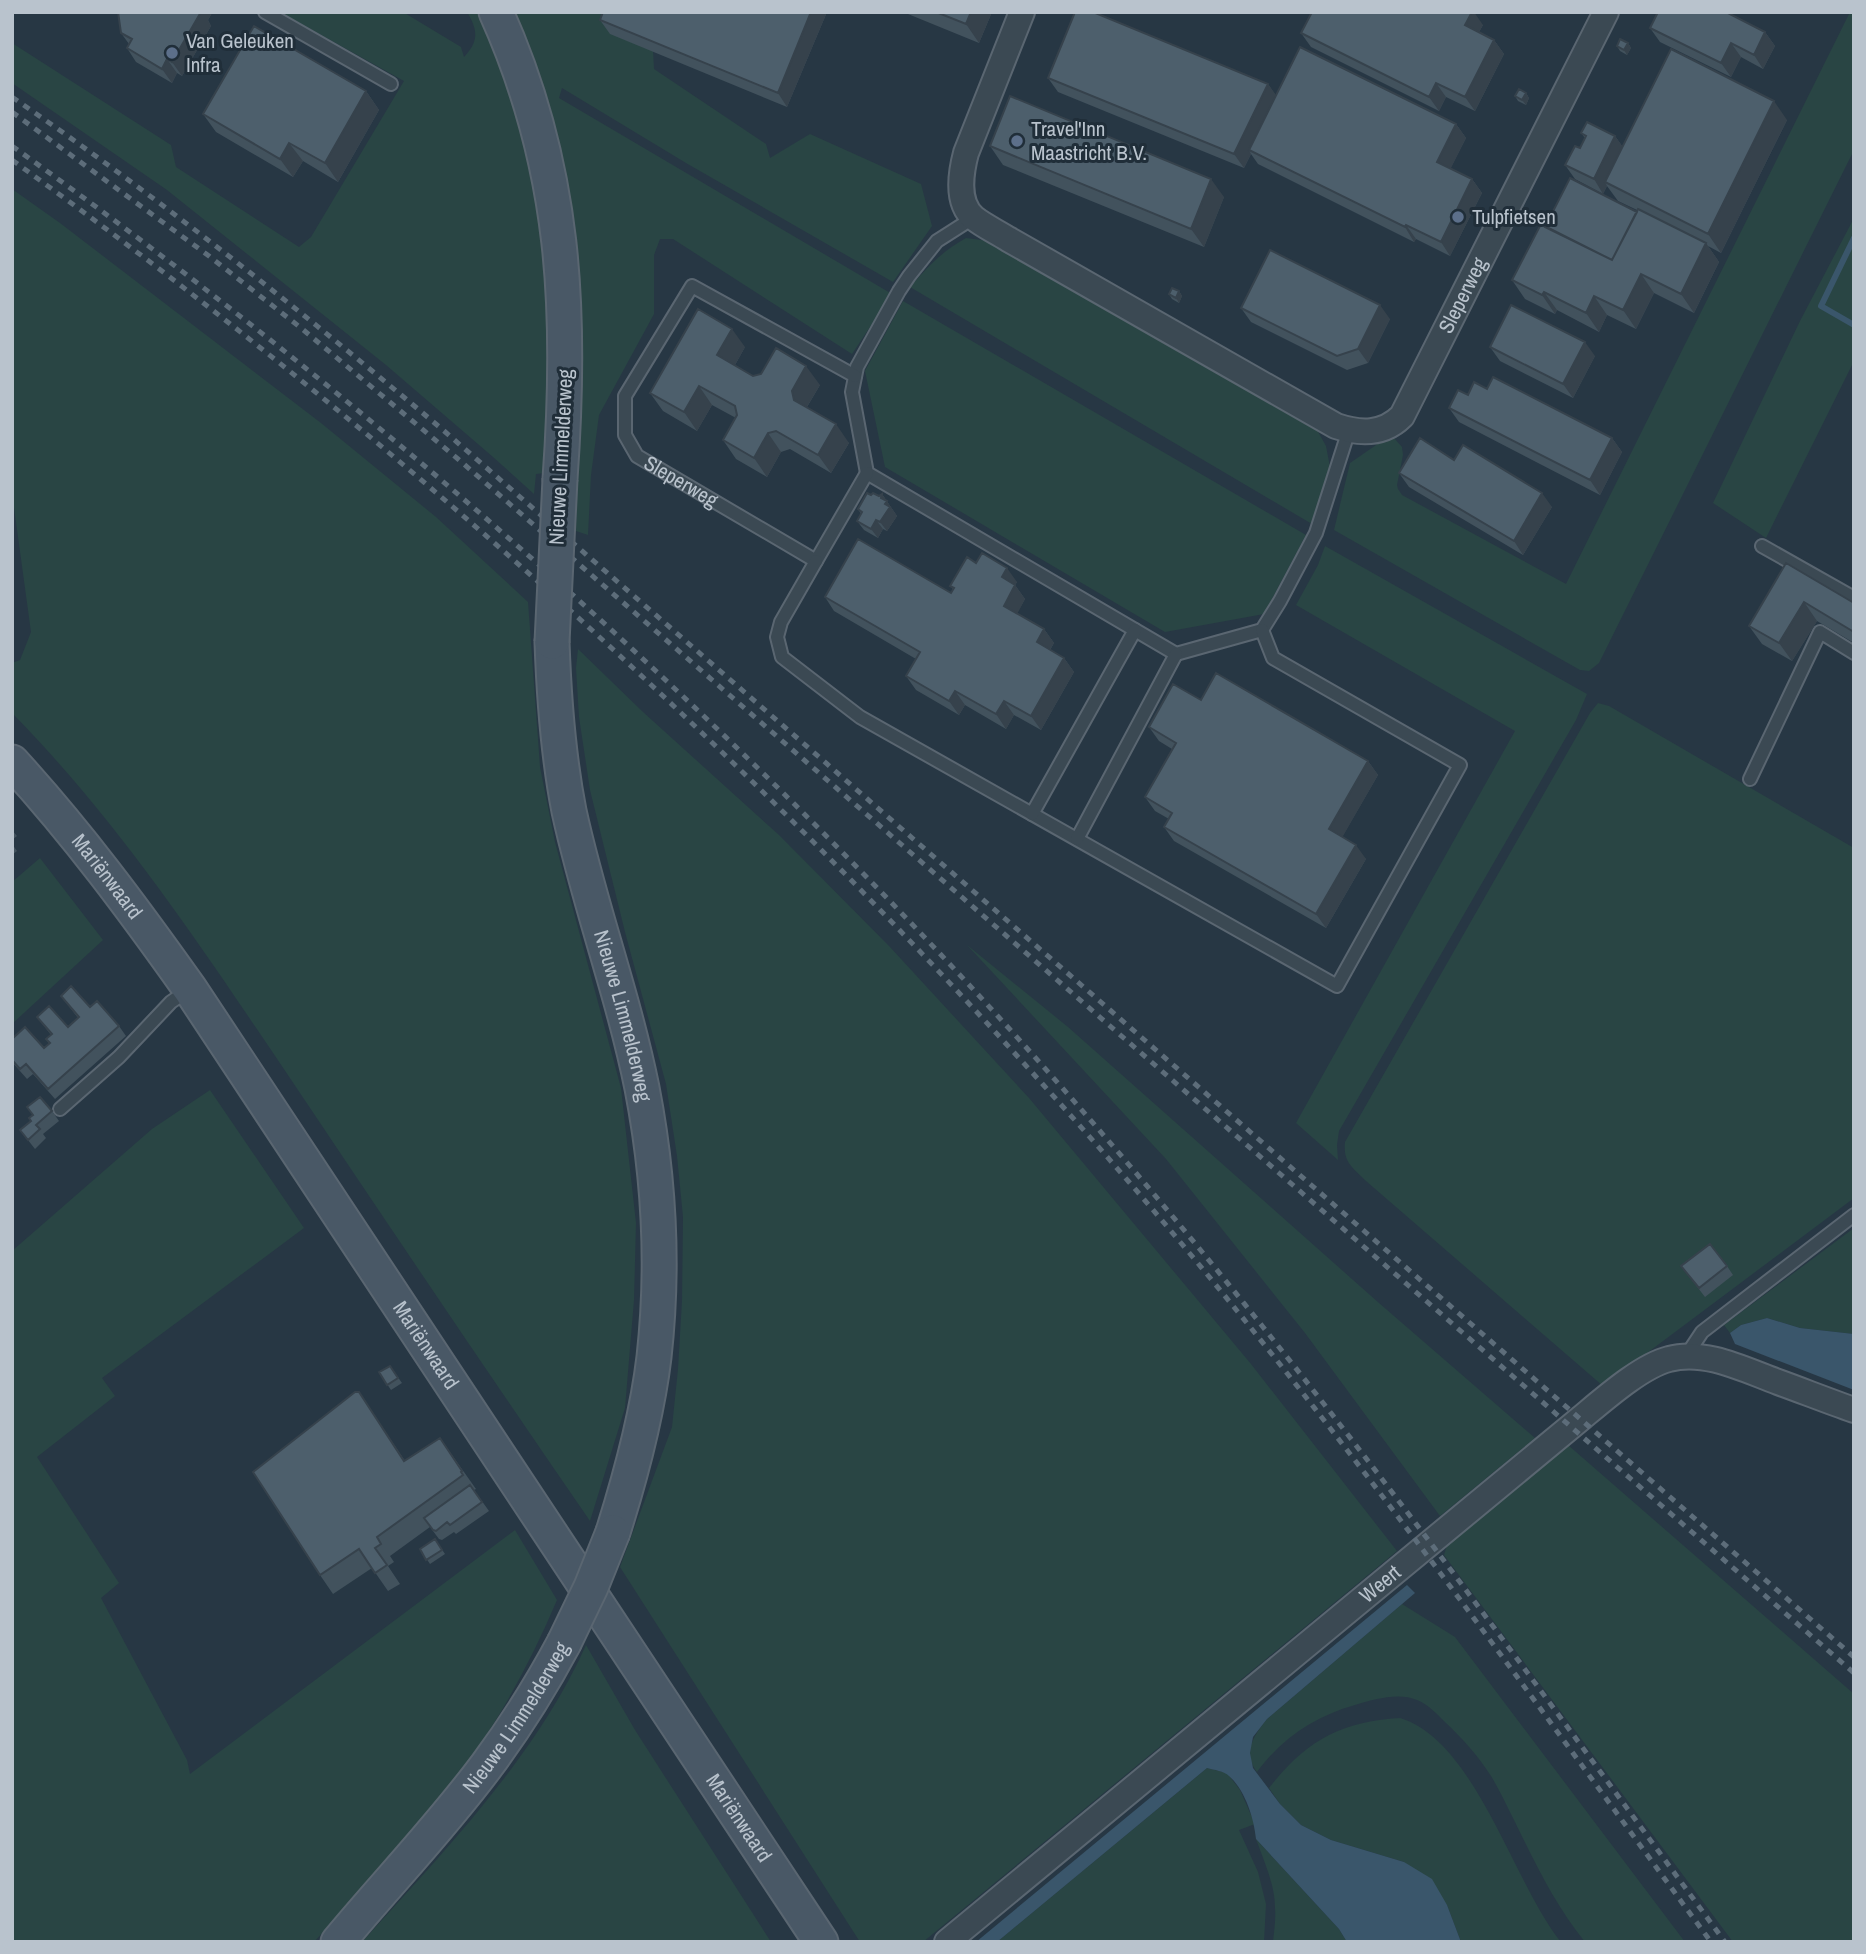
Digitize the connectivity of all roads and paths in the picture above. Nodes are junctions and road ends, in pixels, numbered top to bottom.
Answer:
1 (265, 12) edge
2 (496, 12) edge
3 (1023, 12) edge
4 (1606, 12) edge
5 (391, 84) dead end
6 (973, 218) junction
7 (856, 371) junction
8 (1349, 430) junction
9 (867, 472) junction
10 (1762, 546) dead end
11 (816, 561) junction
12 (1854, 598) edge
13 (1135, 630) junction
14 (1262, 630) junction
15 (1854, 653) edge
16 (1176, 654) junction
17 (12, 762) edge
18 (1750, 779) dead end
19 (1032, 814) junction
20 (1077, 839) junction
21 (190, 989) junction
22 (60, 1109) dead end
23 (1854, 1215) edge
24 (1686, 1356) junction
25 (1854, 1410) edge
26 (338, 1942) edge
27 (821, 1942) edge
28 (947, 1942) edge

1 - 5 lane
2 - 26 street, Nieuwe Limmelderweg, bridge
3 - 6 street
4 - 8 street, Sleperweg
6 - 7 lane
6 - 8 street, Sleperweg
7 - 9 lane
7 - 11 lane, Sleperweg
8 - 14 lane
9 - 11 lane
9 - 13 lane
10 - 12 lane
11 - 19 lane
13 - 16 lane
13 - 19 lane
14 - 16 lane
14 - 20 lane
15 - 18 lane
16 - 20 lane
17 - 21 street, Mariënwaard
19 - 20 lane
21 - 22 lane
21 - 27 street, Mariënwaard
23 - 24 lane
24 - 25 street, Weert
24 - 28 street, Weert

